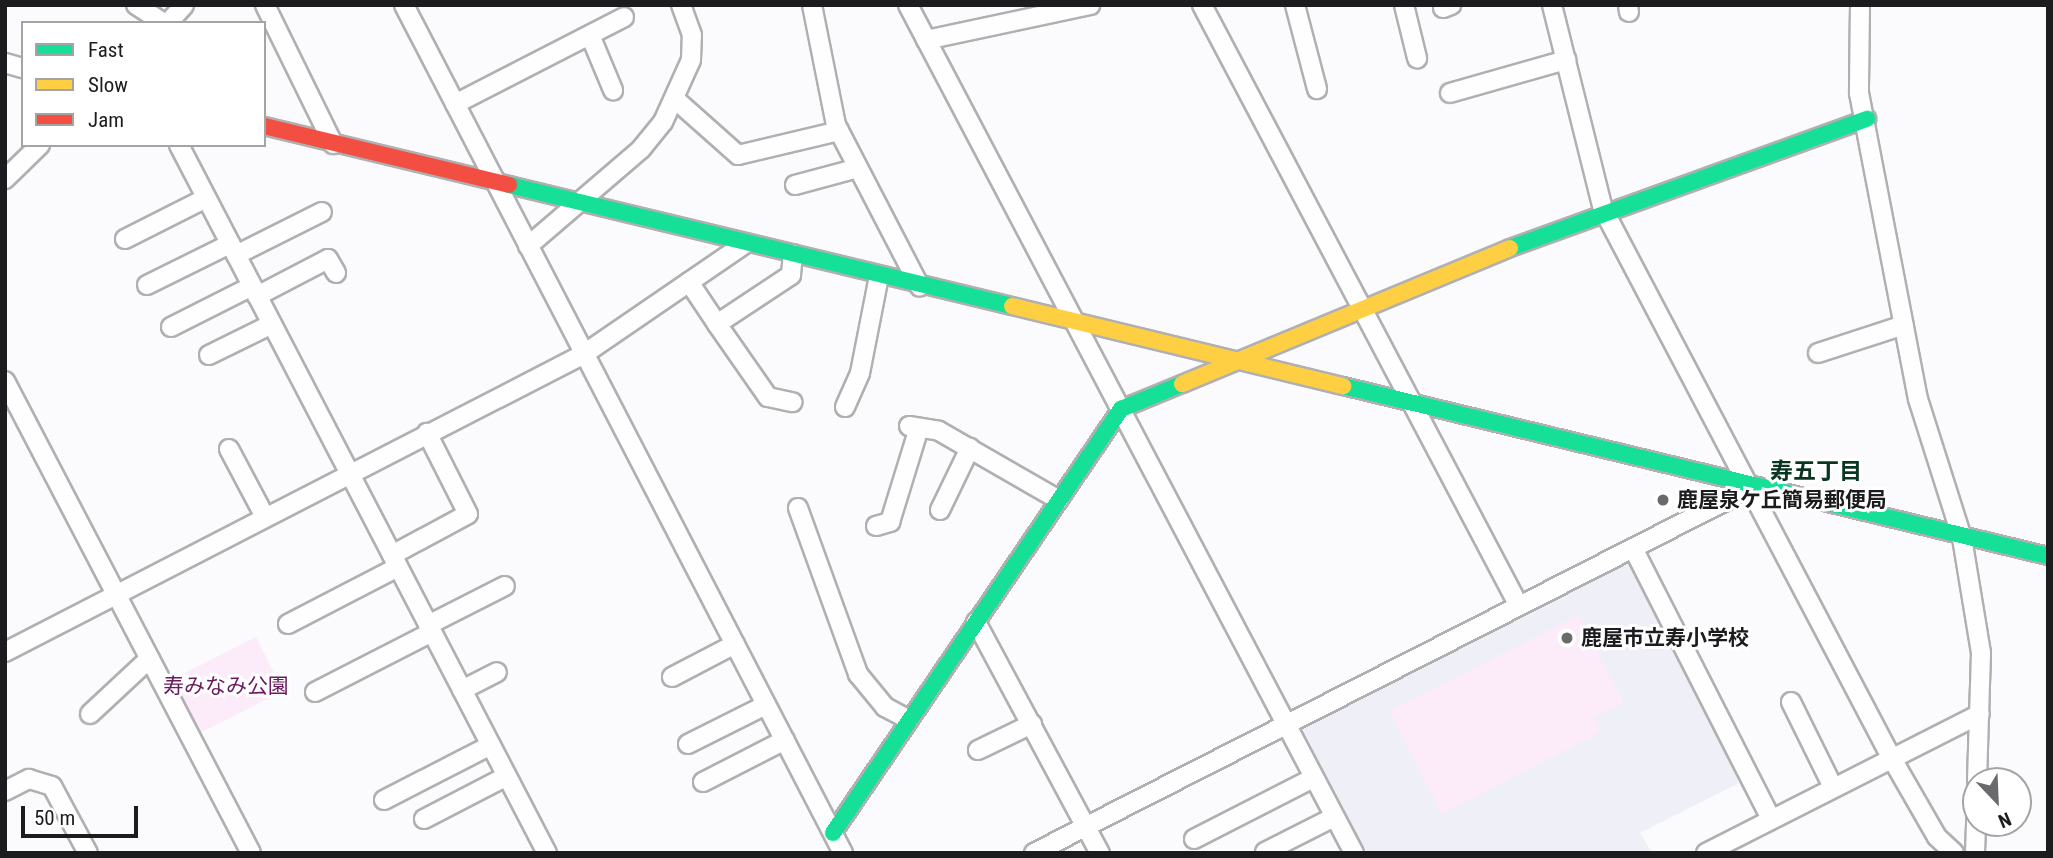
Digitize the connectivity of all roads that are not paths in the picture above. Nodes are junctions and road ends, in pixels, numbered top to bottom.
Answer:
1 (136, 5) edge
2 (184, 5) edge
3 (265, 5) edge
4 (404, 5) edge
5 (681, 5) edge
6 (813, 5) edge
7 (908, 5) edge
8 (1202, 5) edge
9 (1295, 5) edge
10 (1404, 5) edge
11 (1552, 5) edge
12 (1860, 5) edge
13 (1086, 6) edge
14 (624, 17) dead end
15 (163, 21) edge
16 (168, 21) edge
17 (590, 35) junction
18 (926, 40) junction
19 (1417, 58) dead end
20 (1566, 60) junction
21 (613, 89) dead end
22 (1317, 89) dead end
23 (1450, 93) dead end
24 (676, 100) junction
25 (455, 104) junction
26 (1867, 119) junction
27 (266, 127) edge
28 (839, 131) junction
29 (333, 144) junction
30 (38, 147) edge
31 (179, 147) edge
32 (859, 168) junction
33 (5, 179) edge
34 (495, 184) junction
35 (795, 185) dead end
36 (206, 198) junction
37 (578, 205) junction
38 (1603, 209) junction
39 (322, 212) dead end
40 (125, 239) dead end
41 (746, 243) junction
42 (528, 246) junction
43 (233, 250) junction
44 (793, 254) junction
45 (336, 273) dead end
46 (879, 276) junction
47 (690, 282) junction
48 (147, 285) dead end
49 (920, 287) junction
50 (255, 291) junction
51 (1363, 310) junction
52 (1073, 322) junction
53 (272, 324) junction
54 (717, 324) junction
55 (1904, 325) junction
56 (172, 327) dead end
57 (584, 354) junction
58 (1818, 354) dead end
59 (209, 355) dead end
60 (1236, 360) junction
61 (5, 381) edge
62 (792, 402) dead end
63 (845, 407) dead end
64 (1412, 407) junction
65 (1121, 409) junction
66 (427, 433) junction
67 (229, 449) dead end
68 (970, 449) junction
69 (350, 473) junction
70 (1753, 487) junction
71 (1059, 500) junction
72 (797, 508) dead end
73 (940, 510) dead end
74 (265, 517) junction
75 (876, 526) dead end
76 (1962, 538) junction
77 (1633, 548) junction
78 (2048, 556) edge
79 (395, 561) junction
80 (505, 586) dead end
81 (116, 594) junction
82 (1519, 606) junction
83 (976, 622) junction
84 (288, 624) dead end
85 (430, 628) junction
86 (734, 644) junction
87 (5, 652) edge
88 (149, 659) junction
89 (497, 672) dead end
90 (672, 677) dead end
91 (462, 690) junction
92 (315, 692) dead end
93 (1791, 702) dead end
94 (766, 705) junction
95 (90, 714) dead end
96 (1980, 714) junction
97 (909, 720) junction
98 (1032, 724) junction
99 (1285, 725) junction
100 (785, 740) junction
101 (688, 744) dead end
102 (491, 745) junction
103 (978, 750) dead end
104 (1891, 757) junction
105 (1978, 767) edge
106 (507, 776) junction
107 (1313, 778) junction
108 (703, 782) dead end
109 (1833, 787) junction
110 (5, 791) edge
111 (384, 800) dead end
112 (1334, 817) junction
113 (424, 819) dead end
114 (1771, 819) junction
115 (1086, 826) junction
116 (833, 833) junction
117 (1194, 839) dead end
118 (1265, 852) edge
119 (88, 853) edge
120 (251, 853) edge
121 (547, 853) edge
122 (843, 853) edge
123 (1034, 853) edge
124 (1100, 853) edge
125 (1354, 853) edge
126 (1706, 853) edge
127 (1954, 853) edge

1 - 15 street
2 - 16 street
3 - 29 street
4 - 25 street
5 - 24 street
6 - 28 street
7 - 18 street
8 - 51 street
9 - 22 street
10 - 19 street
11 - 20 street
12 - 26 street
13 - 18 street
14 - 17 street
17 - 21 street
17 - 25 street
18 - 52 street
20 - 23 street
20 - 38 street
24 - 28 street
24 - 37 street
25 - 34 street
26 - 38 street
26 - 55 street
27 - 29 street
28 - 32 street
29 - 34 street
30 - 33 street
31 - 36 street
32 - 35 street
32 - 49 street
34 - 37 street
34 - 42 street
36 - 40 street
36 - 43 street
37 - 41 street
37 - 42 street
38 - 51 street
38 - 70 street
39 - 43 street
41 - 44 street
41 - 47 street
42 - 57 street
43 - 48 street
43 - 50 street
44 - 46 street
44 - 54 street
45 - 50 street
46 - 49 street
46 - 63 street
47 - 54 street
47 - 57 street
49 - 52 street
50 - 53 street
50 - 56 street
51 - 60 street
51 - 64 street
52 - 60 street
52 - 65 street
53 - 59 street
53 - 69 street
54 - 62 street
55 - 58 street
55 - 76 street
57 - 66 street
57 - 86 street
60 - 64 street
60 - 65 street
61 - 81 street
64 - 70 street
64 - 82 street
65 - 71 street
65 - 99 street
66 - 69 street
66 - 79 street
67 - 74 street
68 - 71 street
68 - 73 street
68 - 75 street
69 - 74 street
69 - 79 street
70 - 76 street
70 - 77 street
70 - 104 street
71 - 83 street
72 - 97 street
74 - 81 street
76 - 78 street
76 - 96 street
77 - 82 street
77 - 114 street
79 - 84 street
79 - 85 street
80 - 85 street
81 - 87 street
81 - 88 street
82 - 99 street
83 - 97 street
83 - 98 street
85 - 91 street
85 - 92 street
86 - 90 street
86 - 94 street
88 - 95 street
88 - 120 street
89 - 91 street
91 - 102 street
93 - 109 street
94 - 100 street
94 - 101 street
96 - 104 street
96 - 105 street
97 - 116 street
98 - 103 street
98 - 115 street
99 - 107 street
99 - 115 street
100 - 108 street
100 - 116 street
102 - 106 street
102 - 111 street
104 - 109 street
104 - 127 street
106 - 113 street
106 - 121 street
107 - 112 street
107 - 117 street
109 - 114 street
110 - 119 street
112 - 118 street
112 - 125 street
114 - 126 street
115 - 123 street
115 - 124 street
116 - 122 street

